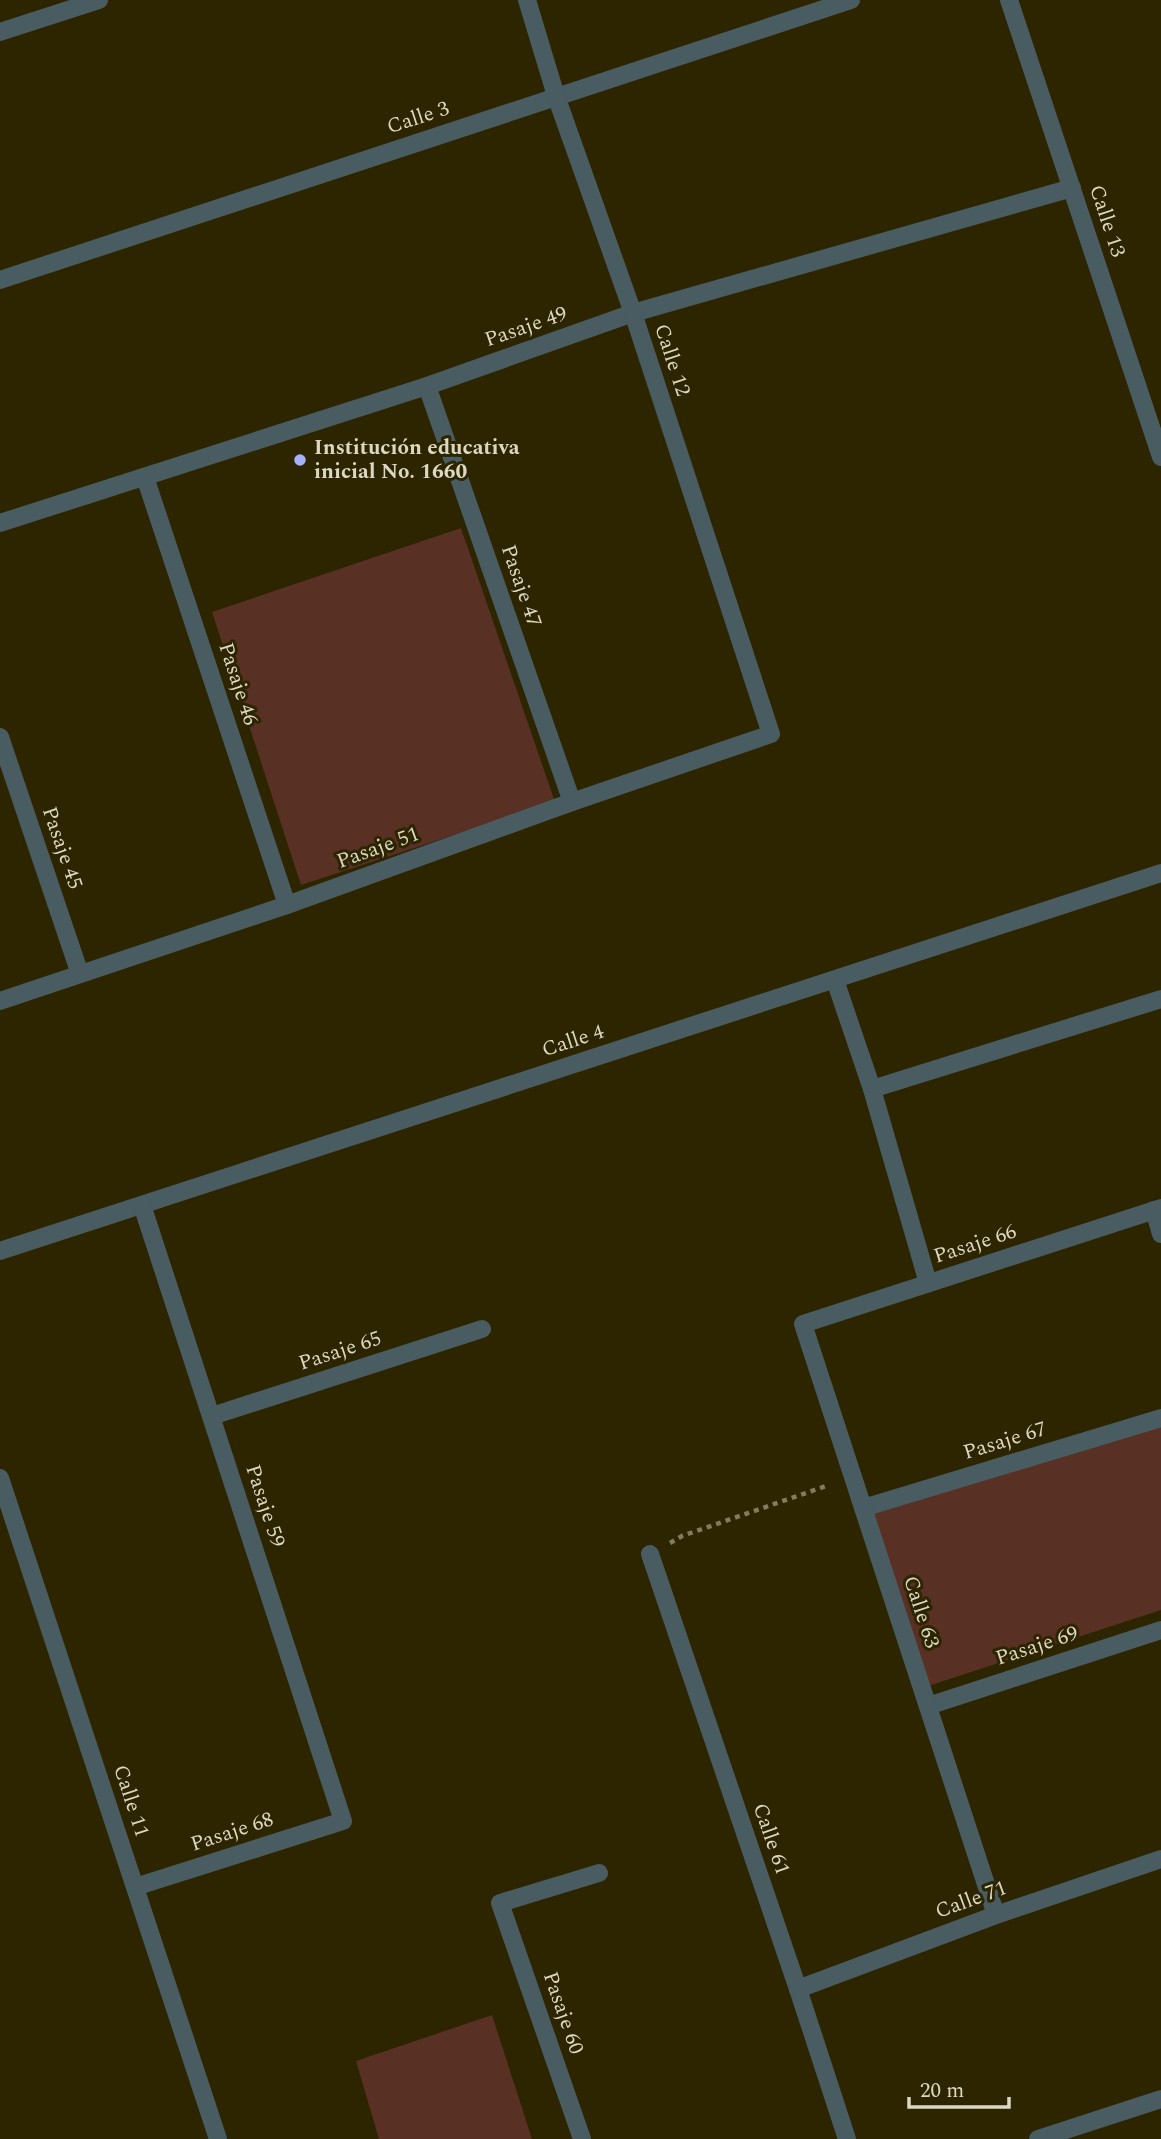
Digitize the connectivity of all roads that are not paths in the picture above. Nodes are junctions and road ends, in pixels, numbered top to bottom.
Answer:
1 (99, 0) edge
2 (527, 0) edge
3 (851, 0) edge
4 (1009, 0) edge
5 (0, 32) edge
6 (556, 96) junction
7 (1072, 188) junction
8 (0, 280) edge
9 (633, 313) junction
10 (428, 386) junction
11 (1161, 457) edge
12 (145, 477) junction
13 (0, 523) edge
14 (771, 734) joint
15 (0, 737) edge
16 (572, 802) junction
17 (1161, 873) edge
18 (287, 905) junction
19 (80, 974) junction
20 (835, 980) junction
21 (1161, 999) edge
22 (0, 1001) edge
23 (872, 1089) junction
24 (142, 1205) junction
25 (1157, 1209) edge
26 (1161, 1234) edge
27 (0, 1251) edge
28 (928, 1283) junction
29 (803, 1324) joint
30 (482, 1329) dead end
31 (212, 1416) junction
32 (1161, 1419) edge
33 (2, 1489) edge
34 (863, 1508) junction
35 (650, 1554) road end
36 (1161, 1630) edge
37 (928, 1706) junction
38 (343, 1821) joint
39 (1161, 1859) edge
40 (599, 1873) dead end
41 (135, 1887) junction
42 (996, 1915) junction
43 (798, 1989) junction
44 (1161, 2099) edge
45 (219, 2139) edge
46 (582, 2139) edge
47 (846, 2139) edge
48 (1038, 2139) edge

1 - 5 street
2 - 6 street, Calle 12
3 - 6 street, Calle 3
4 - 7 street, Calle 13
6 - 8 street, Calle 3
6 - 9 street, Calle 12
7 - 9 street, Pasaje 49
7 - 11 street, Calle 13
9 - 10 street, Pasaje 49
9 - 14 street, Calle 12
10 - 12 street, Pasaje 49
10 - 16 street, Pasaje 47
12 - 13 street, Pasaje 49
12 - 18 street, Pasaje 46
14 - 16 street, Pasaje 51
15 - 19 street, Pasaje 45
16 - 18 street, Pasaje 51
17 - 20 street, Calle 4
18 - 19 street, Pasaje 51
19 - 22 street, Pasaje 51
20 - 23 street
20 - 24 street, Calle 4
21 - 23 street
23 - 28 street
24 - 27 street, Calle 4
24 - 31 street, Pasaje 59
25 - 26 street
25 - 28 street, Pasaje 66
28 - 29 street, Pasaje 66
29 - 34 street, Calle 63
30 - 31 street, Pasaje 65
31 - 38 street, Pasaje 59
32 - 34 street, Pasaje 67
33 - 41 street, Calle 11
34 - 37 street, Calle 63
35 - 43 street, Calle 61
36 - 37 street, Pasaje 69
37 - 42 street, Calle 63
38 - 41 street, Pasaje 68
39 - 42 street, Calle 71
40 - 46 street, Pasaje 60
41 - 45 street, Calle 11
42 - 43 street, Calle 71
43 - 47 street, Calle 61
44 - 48 street

